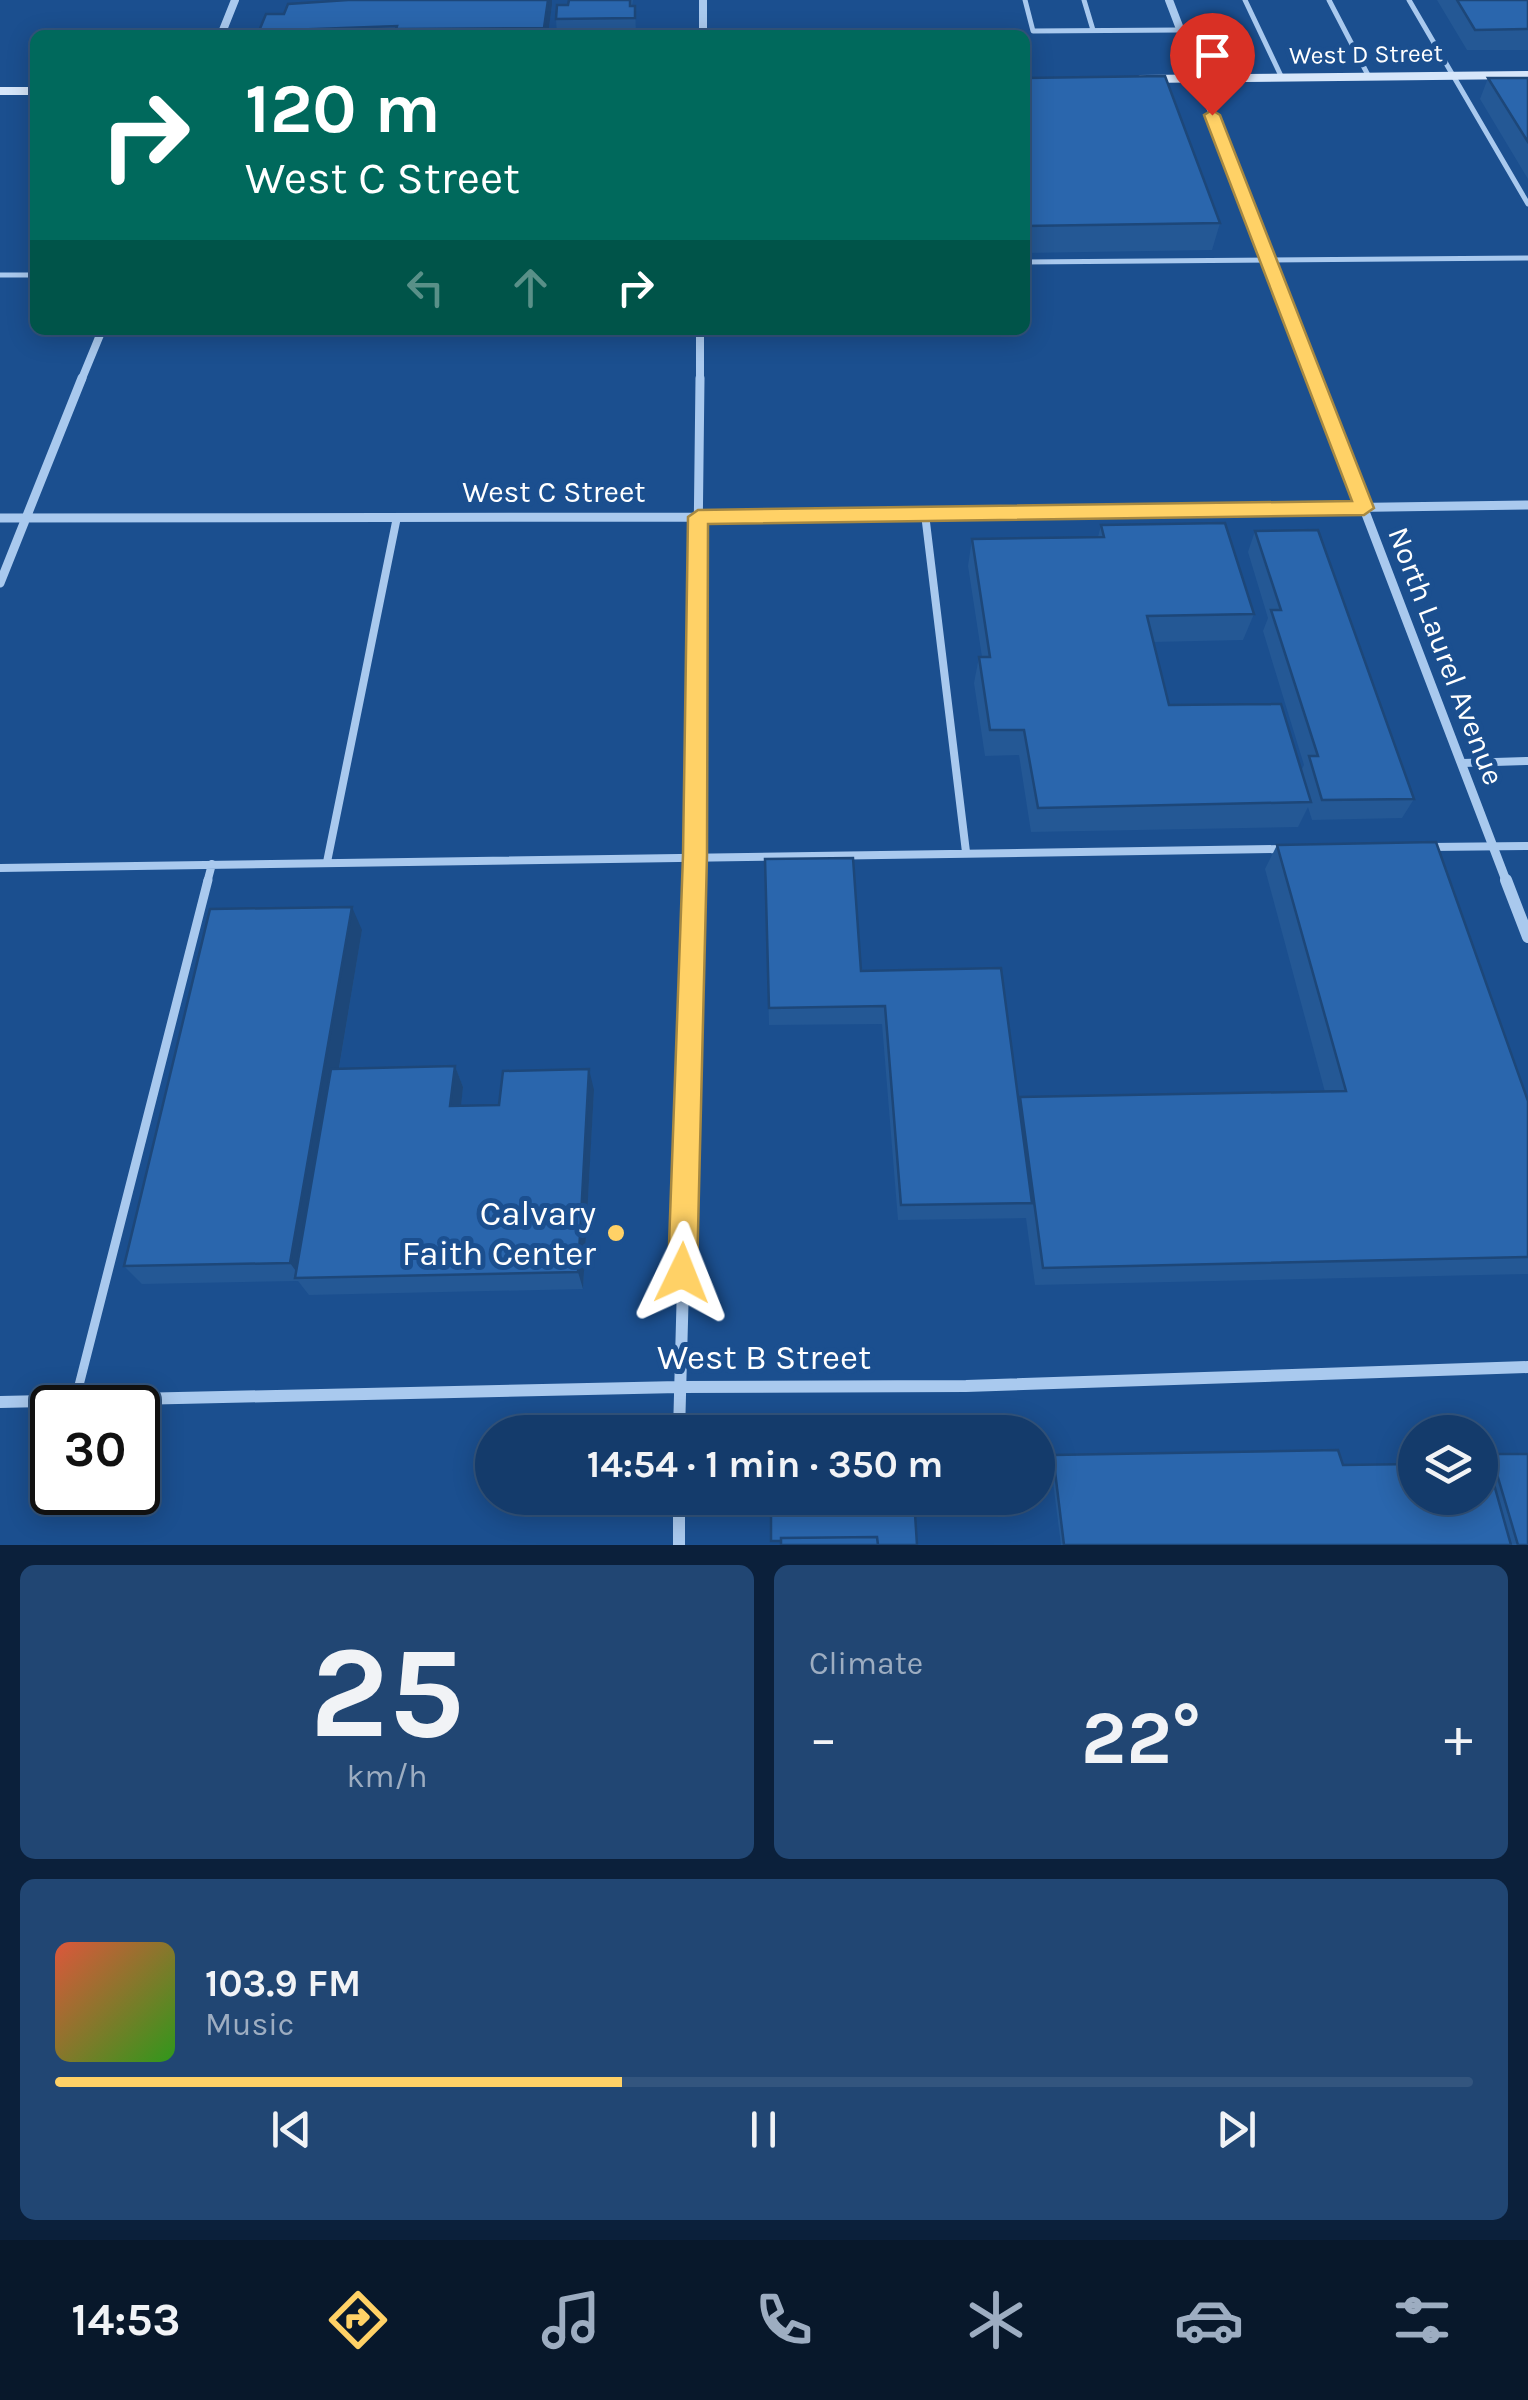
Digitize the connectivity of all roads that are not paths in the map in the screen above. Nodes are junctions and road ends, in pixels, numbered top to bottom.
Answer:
1 (235, 0) edge
2 (703, 0) edge
3 (1025, 0) edge
4 (1084, 0) edge
5 (1168, 0) edge
6 (1245, 0) edge
7 (1329, 0) edge
8 (1409, 0) edge
9 (223, 30) edge
10 (702, 30) edge
11 (1093, 30) junction
12 (1180, 30) junction
13 (1528, 75) edge
14 (1453, 76) junction
15 (1369, 77) junction
16 (1282, 78) junction
17 (1198, 79) junction
18 (1121, 80) edge
19 (30, 90) edge
20 (0, 91) edge
21 (1528, 204) edge
22 (1528, 258) edge
23 (1268, 259) junction
24 (1030, 262) edge
25 (30, 274) edge
26 (0, 275) edge
27 (100, 335) edge
28 (700, 335) edge
29 (1528, 505) edge
30 (1364, 508) junction
31 (924, 514) junction
32 (698, 517) junction
33 (0, 518) edge
34 (26, 518) junction
35 (397, 518) junction
36 (0, 583) edge
37 (1528, 761) edge
38 (1463, 763) junction
39 (1528, 846) edge
40 (1495, 847) junction
41 (1416, 848) edge
42 (1299, 849) edge
43 (966, 852) junction
44 (695, 855) junction
45 (326, 862) junction
46 (212, 864) junction
47 (0, 868) edge
48 (1528, 937) edge
49 (1528, 1367) edge
50 (79, 1385) edge
51 (679, 1387) junction
52 (160, 1399) edge
53 (0, 1402) edge
54 (30, 1402) edge
55 (679, 1415) edge
56 (679, 1515) edge
57 (679, 1545) edge

1 - 9 street
2 - 10 street
3 - 11 lane
4 - 11 lane
5 - 12 street, North Laurel Avenue
6 - 16 lane
7 - 15 lane
8 - 14 lane
11 - 12 lane
12 - 17 street, North Laurel Avenue
13 - 14 main road, West D Street
14 - 15 main road, West D Street
14 - 21 lane
15 - 16 main road, West D Street
16 - 17 main road, West D Street
17 - 18 main road, West D Street
17 - 23 street, North Laurel Avenue
19 - 20 main road
22 - 23 lane
23 - 24 lane
23 - 30 street, North Laurel Avenue
25 - 26 lane
27 - 34 street
28 - 32 street
29 - 30 street, West C Street
30 - 31 street, West C Street
30 - 38 street, North Laurel Avenue
31 - 32 street, West C Street
31 - 43 lane
32 - 35 street, West C Street
32 - 44 street
33 - 34 street, West C Street
34 - 35 street, West C Street
34 - 36 street
35 - 45 lane
37 - 38 lane
38 - 40 street, North Laurel Avenue
39 - 40 lane
40 - 41 lane
40 - 48 street, North Laurel Avenue
42 - 43 lane
43 - 44 lane
44 - 45 lane
44 - 51 street
45 - 46 lane
46 - 47 lane
46 - 50 lane
49 - 51 street, West B Street
51 - 52 street, West B Street
51 - 55 street
53 - 54 street, West B Street
56 - 57 street

